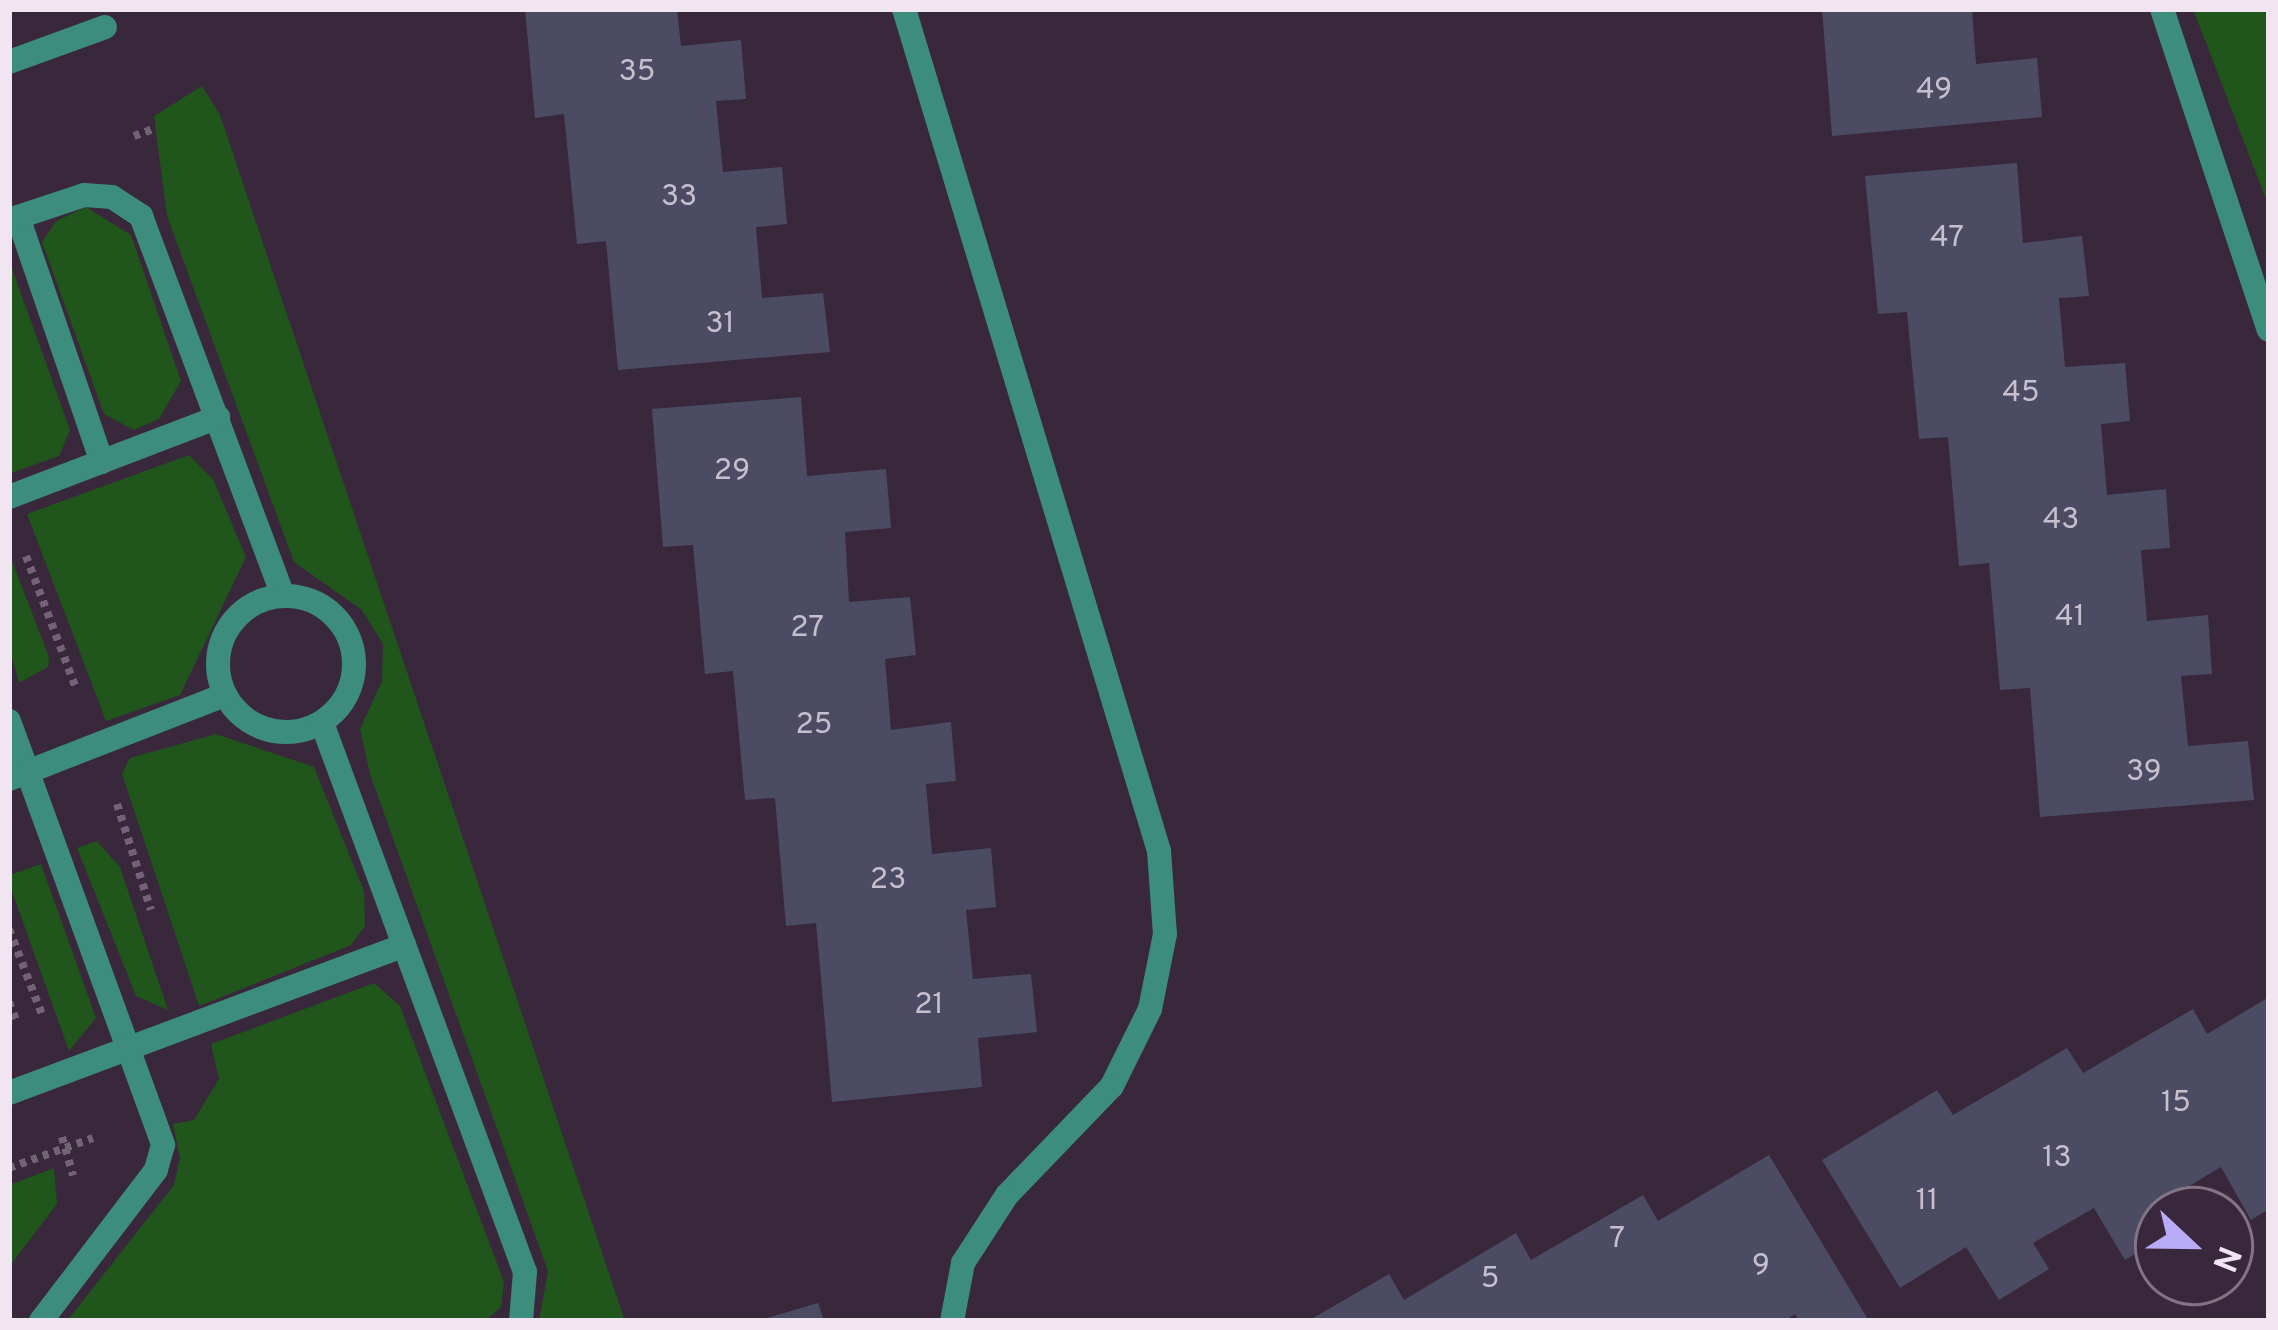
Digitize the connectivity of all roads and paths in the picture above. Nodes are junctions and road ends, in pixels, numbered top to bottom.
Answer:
1 (904, 9) edge
2 (2162, 9) edge
3 (105, 27) dead end
4 (9, 62) edge
5 (14, 219) edge
6 (2269, 330) edge
7 (218, 417) junction
8 (102, 462) junction
9 (9, 497) edge
10 (19, 536) dead end
11 (282, 594) junction
12 (79, 694) dead end
13 (225, 694) junction
14 (9, 721) edge
15 (322, 723) junction
16 (18, 776) edge
17 (110, 781) dead end
18 (156, 926) dead end
19 (9, 929) edge
20 (404, 945) junction
21 (9, 1002) edge
22 (50, 1037) dead end
23 (128, 1049) junction
24 (41, 1081) junction
25 (9, 1093) edge
26 (106, 1134) dead end
27 (66, 1148) junction
28 (9, 1168) edge
29 (76, 1195) dead end
30 (41, 1321) edge
31 (521, 1321) edge
32 (952, 1321) edge

1 - 32 street
2 - 6 street
3 - 4 street
5 - 7 street
5 - 8 street
7 - 8 street
7 - 11 street
8 - 9 street
10 - 12 path
11 - 13 street
11 - 15 street
13 - 15 street
13 - 16 street
14 - 16 street
15 - 20 street
16 - 23 street
17 - 18 path
19 - 22 path
20 - 23 street
20 - 31 street
21 - 24 path
23 - 24 street
23 - 30 street
24 - 25 street
24 - 27 path
26 - 27 path
27 - 28 path
27 - 29 path

